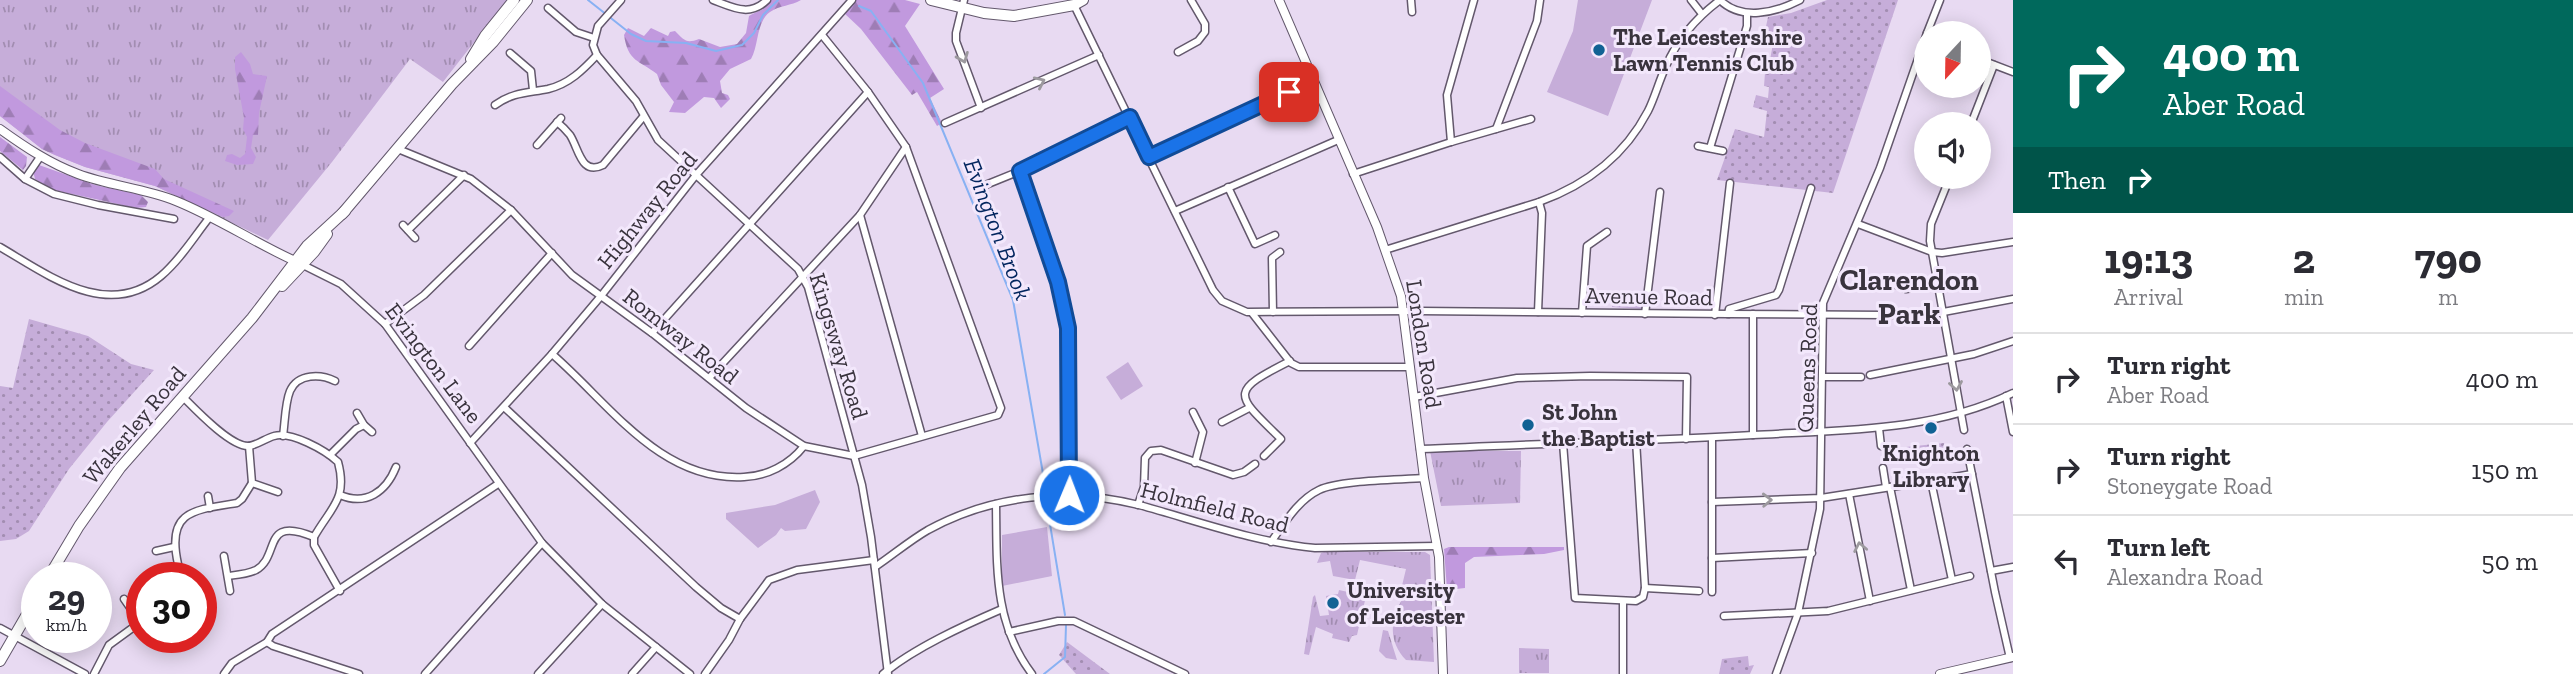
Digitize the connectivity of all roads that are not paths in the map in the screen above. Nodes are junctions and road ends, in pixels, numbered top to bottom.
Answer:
1 (514, 0) edge
2 (527, 0) edge
3 (621, 0) edge
4 (713, 0) edge
5 (767, 0) edge
6 (852, 0) edge
7 (931, 0) edge
8 (1191, 0) edge
9 (1279, 0) edge
10 (1411, 0) edge
11 (1474, 0) edge
12 (1541, 0) edge
13 (1690, 0) edge
14 (1720, 0) edge
15 (1800, 0) edge
16 (1940, 0) edge
17 (963, 3) edge
18 (1078, 3) edge
19 (548, 8) dead end
20 (1412, 12) dead end
21 (1702, 14) junction
22 (1747, 14) junction
23 (1932, 21) edge
24 (822, 35) junction
25 (594, 38) junction
26 (1178, 52) dead end
27 (510, 53) dead end
28 (597, 55) junction
29 (1099, 55) junction
30 (1994, 65) joint
31 (1914, 70) edge
32 (463, 72) junction
33 (2013, 72) edge
34 (1313, 82) junction
35 (534, 90) junction
36 (868, 92) junction
37 (495, 105) dead end
38 (981, 108) junction
39 (1976, 112) edge
40 (643, 117) junction
41 (1130, 117) junction
42 (1531, 119) dead end
43 (945, 123) dead end
44 (0, 129) edge
45 (1496, 130) junction
46 (1338, 140) junction
47 (1451, 142) junction
48 (537, 145) dead end
49 (1698, 145) dead end
50 (906, 147) junction
51 (1710, 148) junction
52 (398, 149) junction
53 (1723, 151) dead end
54 (0, 157) edge
55 (40, 157) junction
56 (1149, 157) junction
57 (1020, 171) junction
58 (696, 174) junction
59 (1353, 174) junction
60 (464, 175) junction
61 (25, 179) junction
62 (1730, 183) dead end
63 (1228, 187) junction
64 (978, 188) dead end
65 (1811, 188) dead end
66 (1945, 189) edge
67 (1660, 191) dead end
68 (1539, 202) junction
69 (511, 210) junction
70 (1175, 211) junction
71 (860, 215) junction
72 (209, 218) junction
73 (174, 219) dead end
74 (1858, 224) junction
75 (750, 225) junction
76 (1607, 232) dead end
77 (1275, 235) dead end
78 (415, 238) dead end
79 (1598, 238) junction
80 (2013, 242) edge
81 (1604, 246) dead end
82 (0, 247) edge
83 (1385, 250) junction
84 (1280, 252) dead end
85 (1932, 252) junction
86 (552, 253) junction
87 (298, 263) junction
88 (803, 277) junction
89 (1889, 282) dead end
90 (1939, 284) junction
91 (601, 296) junction
92 (2013, 299) edge
93 (1404, 311) junction
94 (1943, 311) junction
95 (1273, 312) junction
96 (1538, 312) junction
97 (1252, 313) junction
98 (1582, 313) junction
99 (1644, 314) junction
100 (1728, 314) junction
101 (1753, 314) junction
102 (1715, 315) junction
103 (1823, 316) junction
104 (384, 324) junction
105 (652, 333) junction
106 (2013, 341) edge
107 (469, 346) dead end
108 (552, 354) junction
109 (1952, 359) junction
110 (1290, 361) junction
111 (1410, 367) junction
112 (1870, 375) dead end
113 (1823, 377) junction
114 (1861, 377) dead end
115 (709, 378) junction
116 (335, 381) dead end
117 (2010, 395) edge
118 (183, 397) junction
119 (1414, 397) junction
120 (504, 407) junction
121 (1249, 408) junction
122 (1193, 412) dead end
123 (357, 413) dead end
124 (1961, 413) junction
125 (1222, 422) dead end
126 (364, 425) junction
127 (1879, 428) junction
128 (1964, 430) dead end
129 (372, 432) dead end
130 (1823, 432) junction
131 (2013, 432) edge
132 (1753, 435) junction
133 (283, 436) junction
134 (922, 436) junction
135 (1712, 438) junction
136 (1686, 439) junction
137 (1636, 440) junction
138 (470, 443) junction
139 (1563, 443) junction
140 (249, 446) junction
141 (804, 446) junction
142 (1881, 446) dead end
143 (1420, 449) junction
144 (1967, 449) dead end
145 (330, 455) junction
146 (854, 456) junction
147 (1264, 456) dead end
148 (1195, 463) junction
149 (1255, 464) dead end
150 (396, 467) dead end
151 (1883, 468) dead end
152 (1972, 474) junction
153 (1424, 478) junction
154 (1931, 481) junction
155 (251, 483) junction
156 (1919, 483) dead end
157 (498, 484) junction
158 (1904, 485) dead end
159 (1888, 487) junction
160 (278, 492) dead end
161 (1849, 494) junction
162 (341, 495) junction
163 (1069, 495) junction
164 (208, 496) dead end
165 (1822, 498) junction
166 (1712, 502) junction
167 (996, 504) junction
168 (1138, 505) junction
169 (210, 508) junction
170 (314, 537) junction
171 (1270, 542) junction
172 (542, 543) junction
173 (1437, 546) junction
174 (174, 547) junction
175 (156, 551) dead end
176 (1812, 552) junction
177 (224, 556) dead end
178 (1712, 558) junction
179 (58, 562) edge
180 (178, 562) edge
181 (875, 564) junction
182 (2013, 567) edge
183 (1991, 571) junction
184 (228, 576) junction
185 (1970, 576) dead end
186 (1952, 580) junction
187 (1645, 588) junction
188 (1911, 590) junction
189 (230, 591) dead end
190 (340, 591) junction
191 (1699, 591) dead end
192 (1712, 592) dead end
193 (124, 599) dead end
194 (1623, 601) junction
195 (1870, 601) junction
196 (126, 602) edge
197 (602, 604) junction
198 (1756, 604) dead end
199 (1002, 609) junction
200 (1756, 613) junction
201 (1798, 613) junction
202 (1724, 616) dead end
203 (740, 619) junction
204 (21, 623) edge
205 (0, 628) edge
206 (1009, 632) junction
207 (126, 633) edge
208 (13, 636) junction
209 (267, 642) junction
210 (656, 647) junction
211 (2012, 658) edge
212 (0, 661) edge
213 (886, 673) edge
214 (85, 674) edge
215 (94, 674) edge
216 (224, 674) edge
217 (359, 674) edge
218 (425, 674) edge
219 (538, 674) edge
220 (632, 674) edge
221 (690, 674) edge
222 (705, 674) edge
223 (1032, 674) edge
224 (1185, 674) edge
225 (1443, 674) edge
226 (1623, 674) edge
227 (1776, 674) edge
228 (1940, 674) edge

1 - 32 highway
2 - 32 highway
3 - 25 street
4 - 5 street
6 - 24 street, Highway Road
7 - 17 highway
8 - 26 street
9 - 34 main road, London Road
10 - 20 street
11 - 47 street
12 - 45 street
13 - 21 street
14 - 21 street
14 - 22 street
15 - 22 street
16 - 23 street, Queens Road
17 - 18 highway
17 -> 38 street
18 - 29 street
19 - 25 street
21 - 68 street
22 - 51 street
24 - 36 street
24 - 58 street, Highway Road
25 - 28 street
27 - 35 street
28 - 35 street
28 - 40 street, Kingsway Road
38 -> 29 street
29 - 41 street
30 - 33 street
30 - 39 street
31 - 74 street, Queens Road
32 - 52 highway, Wakerley Road
34 - 46 main road, London Road
34 - 56 street
35 - 37 street
36 - 50 street
36 - 75 street
38 - 43 street
40 - 48 street
40 - 58 street, Kingsway Road
41 - 56 street
41 - 57 street
42 - 45 street
44 - 55 main road, Evington Lane
45 - 47 street
46 - 59 main road, London Road
46 - 63 street
47 - 59 street
49 - 51 street
50 - 71 street
50 - 134 street
51 - 53 street
52 - 60 street, Romway Road
52 - 87 highway, Wakerley Road
54 - 61 street
55 - 61 street
55 - 72 main road, Evington Lane
56 - 70 street
57 - 64 street
57 - 163 street
58 - 75 street, Kingsway Road
58 - 91 street, Highway Road
59 - 83 main road, London Road
60 - 69 street, Romway Road
60 - 78 street
61 - 73 street
62 - 102 street
63 - 70 street
63 - 77 street
65 - 100 street, Avenue Road
66 - 85 street
67 - 99 street
68 - 83 street
68 - 96 street
69 - 86 street, Romway Road
69 - 104 street
70 - 97 street
71 - 88 street
71 - 134 street
72 - 82 street
72 - 87 main road, Evington Lane
74 - 85 street
74 - 103 street, Queens Road
75 - 88 street, Kingsway Road
75 - 105 street
76 - 79 street
79 - 81 street
79 - 98 street
80 - 85 street
83 - 93 main road, London Road
84 - 95 street
85 - 90 street
86 - 91 street, Romway Road
86 - 107 street
87 - 104 street, Evington Lane
87 - 118 highway, Wakerley Road
88 - 115 street
88 - 146 street, Kingsway Road
89 - 90 street
90 - 94 street
91 - 105 street, Romway Road
91 - 108 street, Highway Road
92 - 94 street
93 - 95 street, Avenue Road
93 - 96 street, Avenue Road
93 - 111 main road, London Road
94 - 103 street
94 - 109 street
95 - 97 street, Avenue Road
96 - 98 street, Avenue Road
97 - 110 street
98 - 99 street, Avenue Road
99 - 102 street, Avenue Road
100 - 101 street
100 - 102 street, Avenue Road
101 - 103 street
101 - 132 street
103 - 113 street, Queens Road
104 - 138 street, Evington Lane
105 - 115 street, Romway Road
106 - 109 street
108 - 120 street, Highway Road
108 - 141 street
109 - 112 street
109 -> 124 street
110 - 111 street
110 - 121 street
111 - 119 main road, London Road
113 - 114 street
113 - 130 street, Queens Road
115 - 141 street, Romway Road
116 - 133 street
117 - 124 street
117 - 131 street
118 - 140 street
118 - 179 highway, Wakerley Road
119 - 136 street
119 - 143 main road, London Road
120 - 138 street, Highway Road
120 - 203 street
121 - 125 street
121 - 147 street
122 - 148 street
123 - 126 street
124 - 127 street
124 - 128 street
126 - 129 street
126 - 145 street
127 - 130 street
127 - 142 street
130 - 132 street
130 - 165 street, Queens Road
132 - 135 street
133 - 140 street
133 - 145 street
134 - 146 street
135 - 136 street
135 - 166 street
136 - 137 street
137 - 139 street
137 - 187 street
138 - 157 street, Evington Lane
139 - 143 street
139 - 194 street
140 - 155 street
141 - 146 street, Romway Road
143 - 153 main road, London Road
144 - 152 street
145 - 162 street
146 - 181 street, Kingsway Road
148 - 149 street
148 - 168 street
150 - 162 street
151 - 159 street
152 - 154 street
152 - 183 street
153 - 171 street
153 - 173 main road, London Road
154 - 156 street
154 - 186 street
155 - 160 street
155 - 169 street
157 - 172 street, Evington Lane
157 - 190 street
158 - 159 street
159 - 161 street
159 - 188 street
161 - 165 street
195 -> 161 street
162 - 170 street
163 - 167 street, Holmfield Road
163 - 168 street, Holmfield Road
164 - 169 street
166 -> 165 street
165 - 176 street, Queens Road
166 - 178 street
167 - 181 street, Holmfield Road
167 - 199 street
168 - 171 street, Holmfield Road
169 - 174 street
170 - 184 street
170 - 190 street
171 - 173 street, Holmfield Road
172 - 197 street, Evington Lane
172 - 218 street
173 - 225 main road, London Road
174 - 175 street
174 - 180 street
176 - 178 street
176 - 201 street, Queens Road
177 - 184 street
178 - 192 street
181 - 203 street
181 - 213 street, Kingsway Road
182 - 183 street
183 - 211 street
184 - 189 street
185 - 186 street
186 - 188 street
187 - 191 street
187 - 194 street
188 - 195 street
190 - 209 street
193 - 196 street
194 - 226 street
195 - 201 street
197 - 210 street, Evington Lane
197 - 219 street
198 - 200 street
199 - 206 street
199 - 213 street
200 - 201 street
200 - 202 street
201 - 227 street, Queens Road
203 - 222 street
204 - 208 highway
205 - 208 street
206 - 223 street
206 - 224 street
207 - 215 street
208 - 212 highway
208 - 214 street
209 - 216 street
209 - 217 street
210 - 220 street
210 - 221 street, Evington Lane
211 - 228 main road

